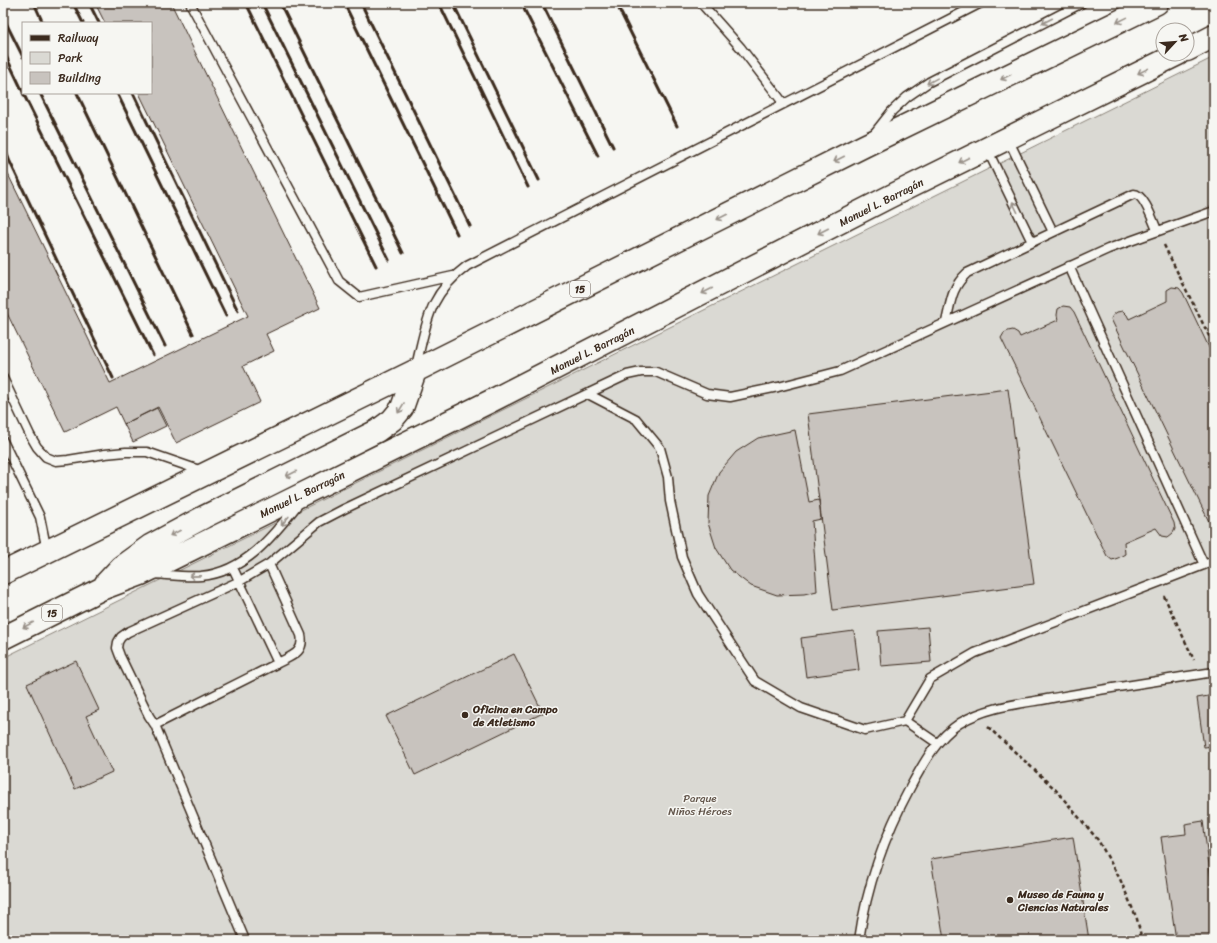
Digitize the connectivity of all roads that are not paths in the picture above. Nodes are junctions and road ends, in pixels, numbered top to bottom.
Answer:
1 (190, 3) edge
2 (701, 3) edge
3 (981, 3) edge
4 (1082, 3) edge
5 (1157, 3) edge
6 (1214, 36) edge
7 (1195, 46) edge
8 (1162, 62) edge
9 (784, 104) junction
10 (1008, 138) junction
11 (864, 146) junction
12 (986, 148) junction
13 (1214, 211) edge
14 (1157, 230) junction
15 (1053, 232) junction
16 (1032, 242) junction
17 (1069, 266) junction
18 (453, 276) junction
19 (946, 322) junction
20 (415, 372) junction
21 (3, 378) edge
22 (588, 394) junction
23 (3, 442) edge
24 (206, 473) junction
25 (310, 490) junction
26 (47, 552) junction
27 (1214, 561) edge
28 (269, 564) junction
29 (1204, 565) junction
30 (233, 568) junction
31 (3, 573) edge
32 (141, 574) junction
33 (240, 581) junction
34 (101, 589) junction
35 (3, 638) edge
36 (278, 663) junction
37 (1214, 672) edge
38 (905, 721) junction
39 (154, 725) junction
40 (937, 742) junction
41 (244, 940) edge
42 (859, 940) edge

1 - 18 lane
2 - 9 lane
3 - 9 lane
4 -> 11 lane
5 -> 11 highway, 15
6 - 7 highway
8 -> 10 highway, Manuel L. Barragán / 15
9 - 18 lane
10 - 12 highway, Manuel L. Barragán / 15
10 - 15 lane
11 -> 20 highway, 15
16 -> 12 lane
12 -> 25 highway, Manuel L. Barragán / 15
13 - 14 lane
14 - 15 lane
14 - 17 lane
15 - 16 lane
16 - 19 lane
17 - 19 lane
17 - 29 lane
18 - 20 lane
19 - 22 lane
20 - 24 highway, 15
20 -> 34 highway
21 - 24 lane
22 - 28 lane
22 - 38 lane
23 - 26 lane
24 - 26 highway, 15
25 -> 30 lane
25 - 32 highway, Manuel L. Barragán / 15
26 - 31 highway, 15
27 - 29 lane
28 - 33 lane
28 - 36 lane
29 - 38 lane
30 -> 32 lane
30 - 33 lane
32 - 34 highway, Manuel L. Barragán / 15
33 - 36 lane
33 - 39 lane
34 -> 35 highway, Manuel L. Barragán / 15
36 - 39 lane
37 - 40 lane
38 - 40 lane
39 - 41 lane
40 - 42 lane

